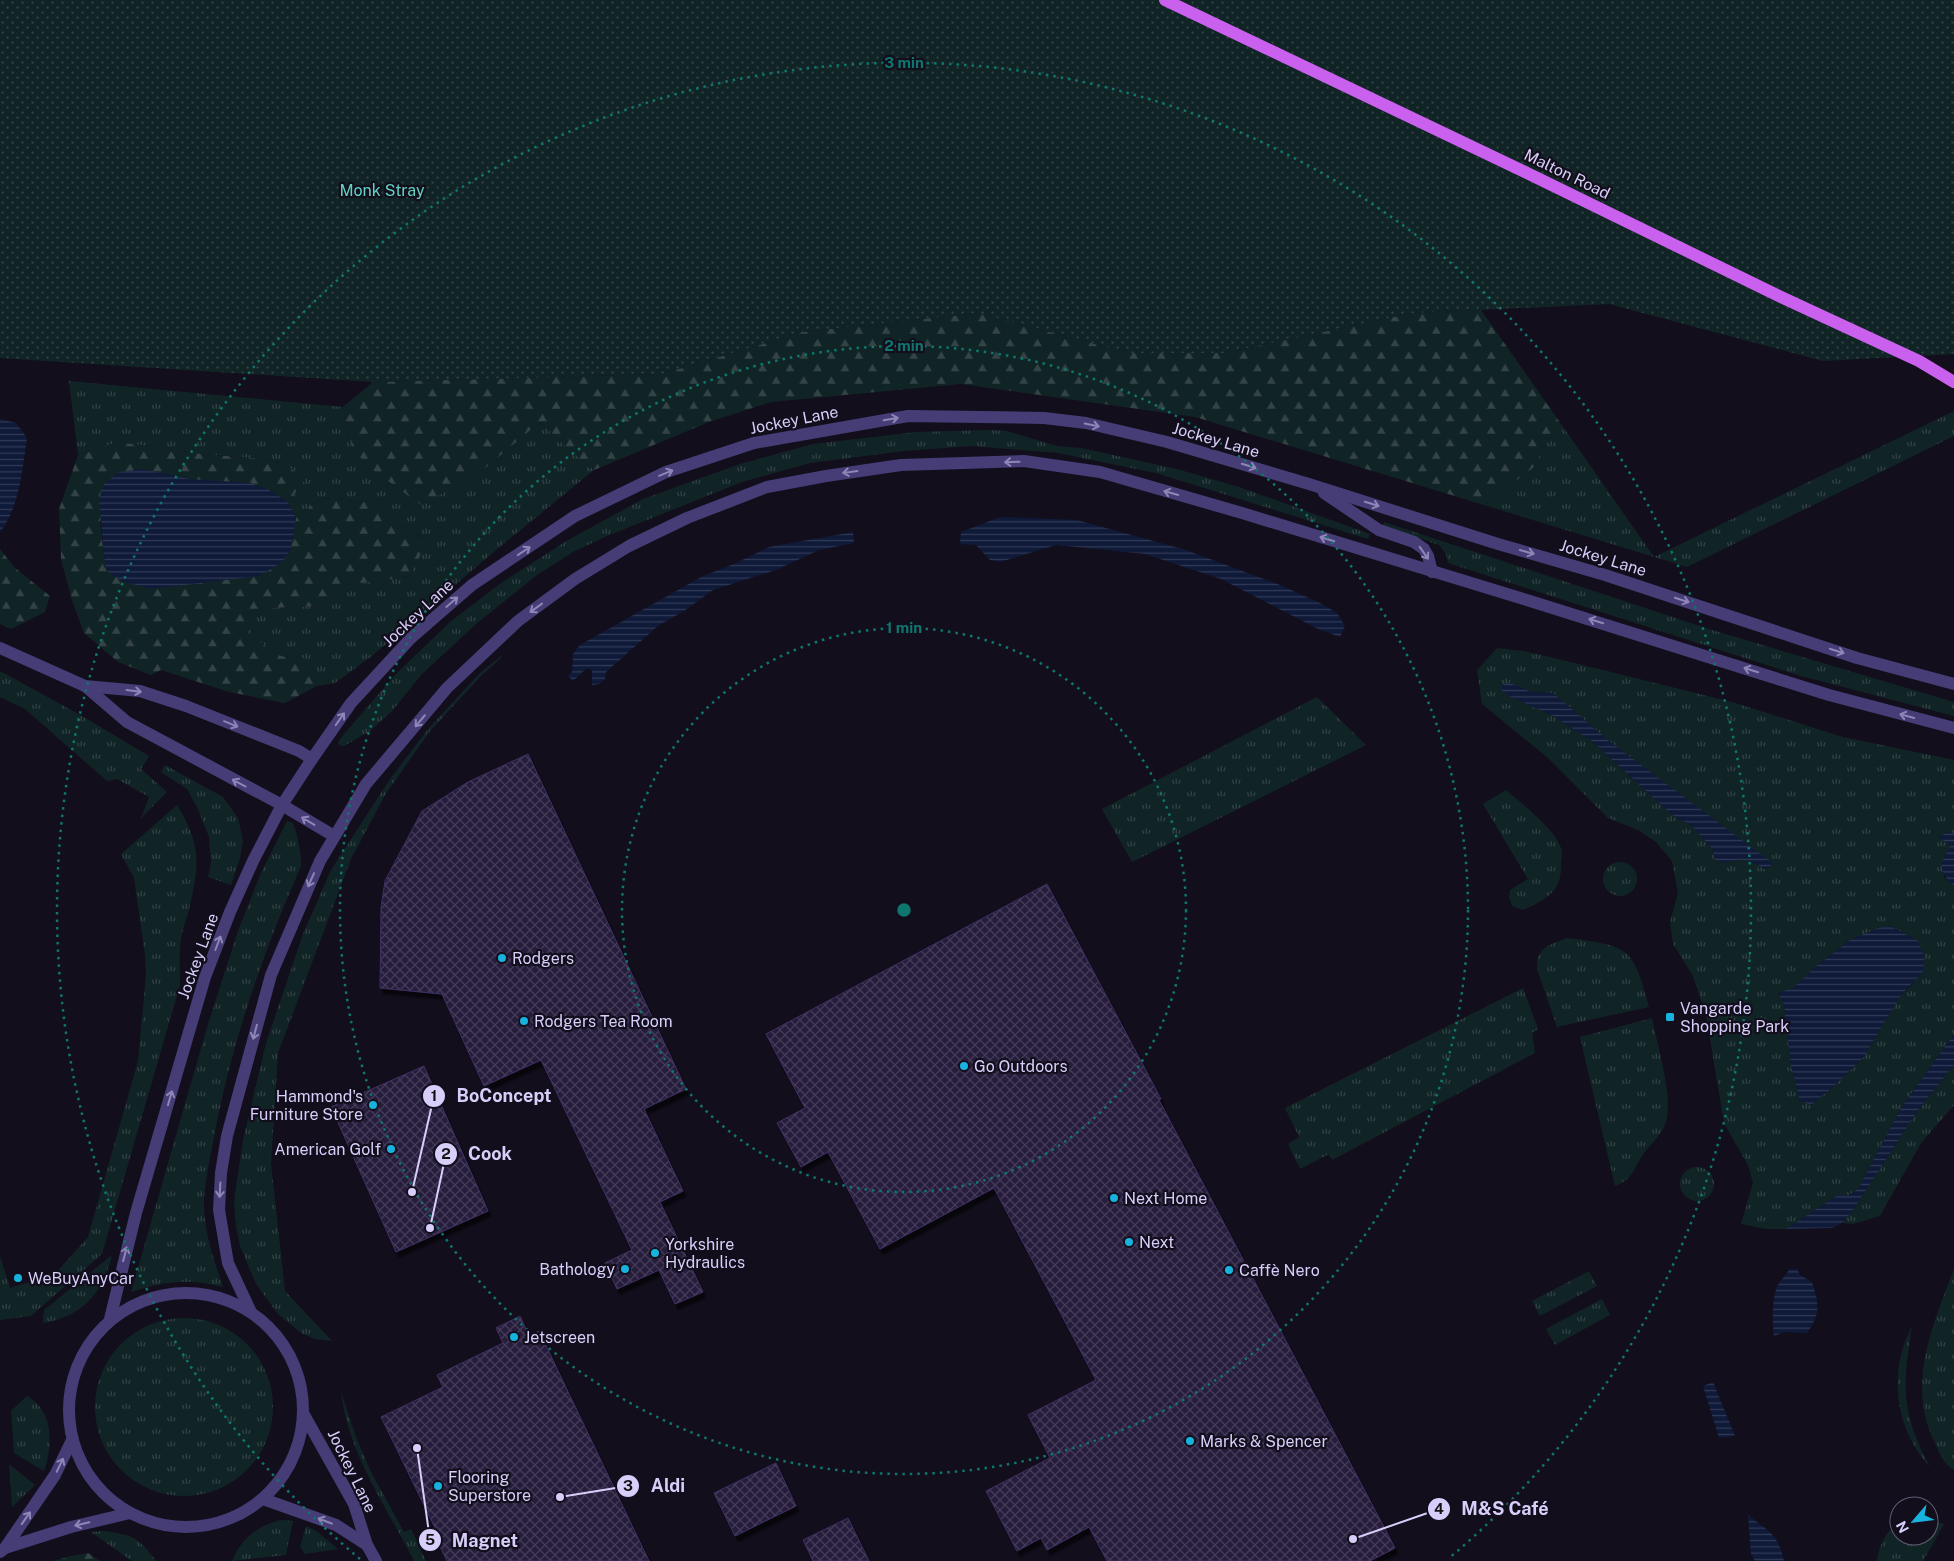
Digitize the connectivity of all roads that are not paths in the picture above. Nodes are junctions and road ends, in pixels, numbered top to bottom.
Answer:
1 (1165, 0) edge
2 (1954, 382) edge
3 (1309, 484) junction
4 (1432, 572) junction
5 (0, 648) edge
6 (1954, 684) edge
7 (85, 686) junction
8 (1954, 728) edge
9 (312, 759) junction
10 (282, 805) junction
11 (334, 836) junction
12 (250, 1310) junction
13 (110, 1319) junction
14 (303, 1413) junction
15 (72, 1440) junction
16 (263, 1499) junction
17 (130, 1513) junction
18 (367, 1545) junction
19 (2, 1550) edge
20 (376, 1561) edge

1 - 2 main road, Malton Road
3 -> 4 street
3 -> 6 street, Jockey Lane
9 -> 3 street, Jockey Lane
8 -> 4 street
4 -> 11 street
5 - 7 street
7 -> 9 street
10 -> 7 street
9 - 10 street, Jockey Lane
11 -> 10 street
13 -> 10 street, Jockey Lane
11 -> 12 street
12 - 13 street
12 - 14 street
13 - 15 street
14 - 16 street
14 - 18 street, Jockey Lane
15 - 17 street
19 -> 15 street
16 - 17 street
18 -> 16 street, Jockey Lane
17 -> 19 street
18 - 20 street, Jockey Lane

